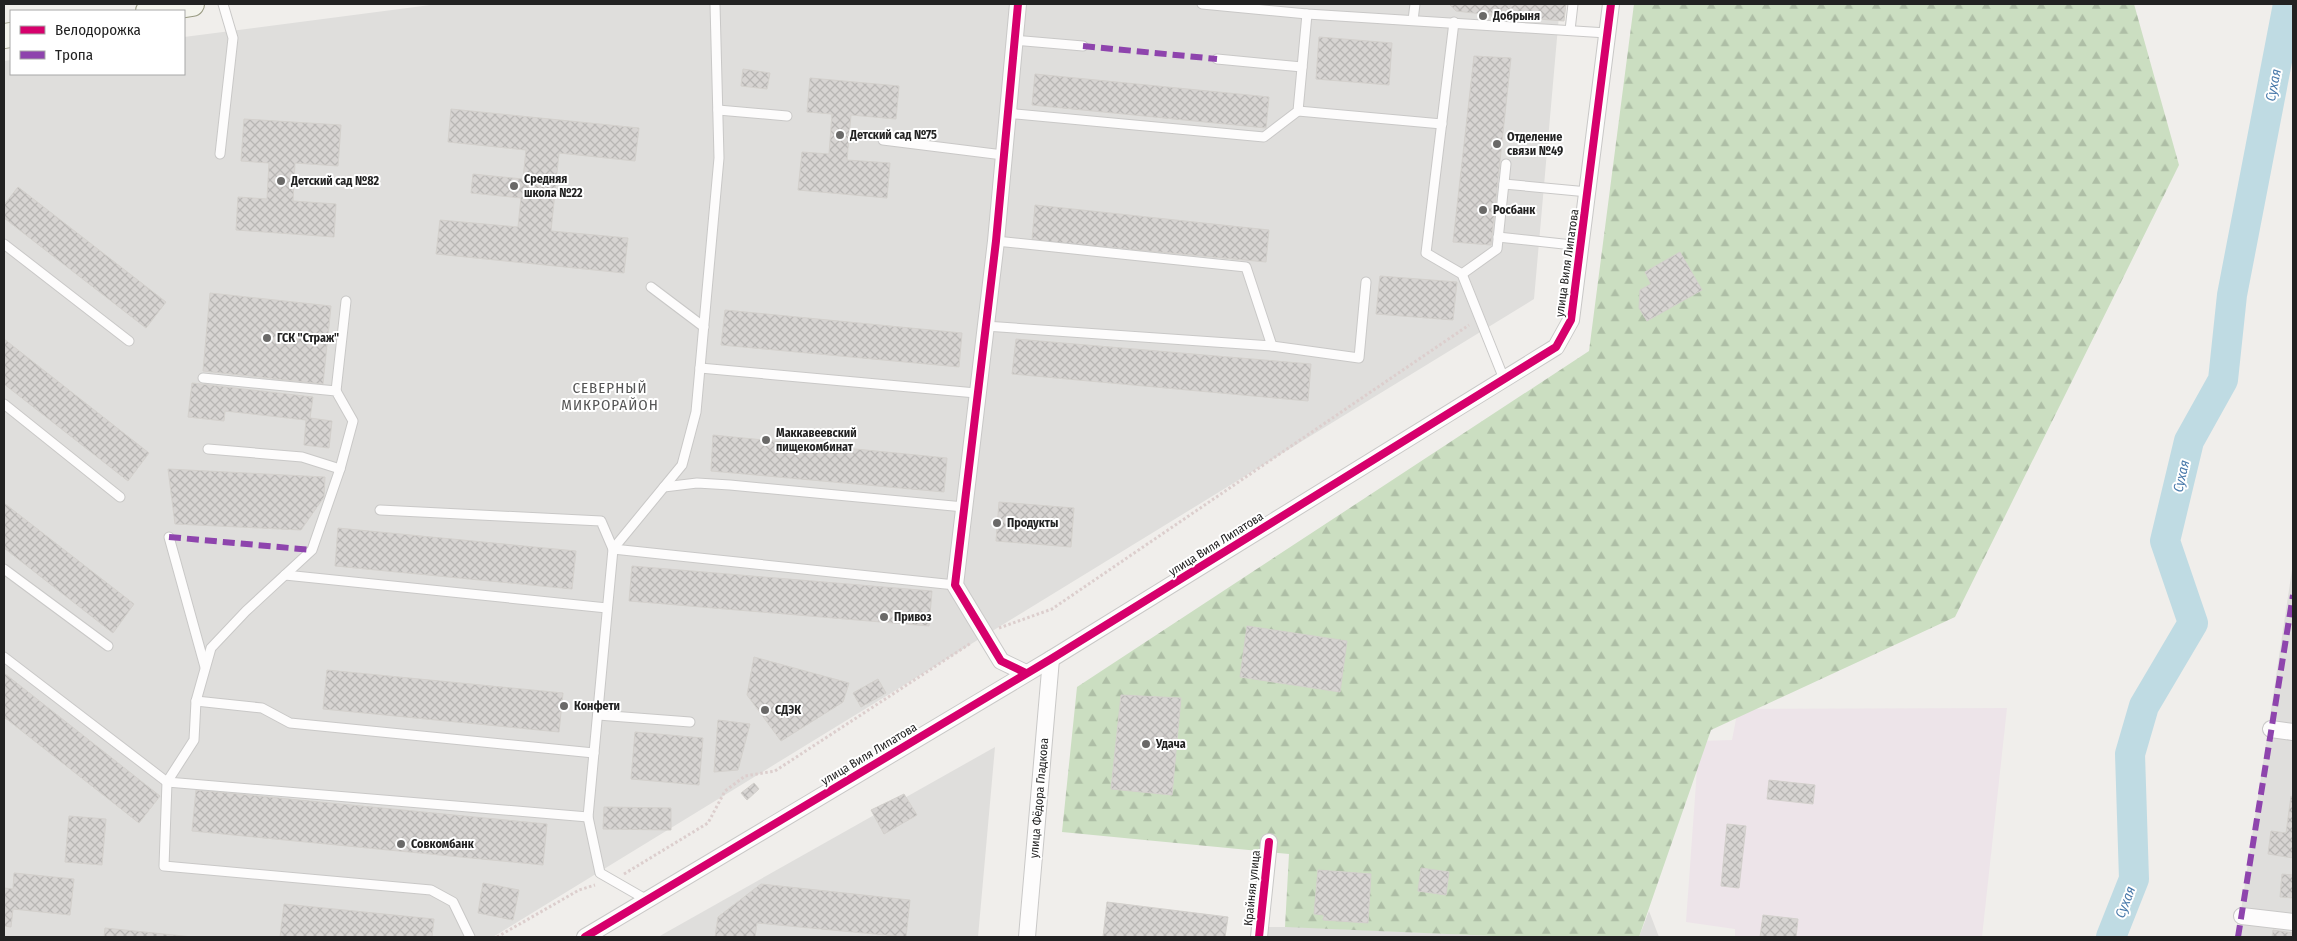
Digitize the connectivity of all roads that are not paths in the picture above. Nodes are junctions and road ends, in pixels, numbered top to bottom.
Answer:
1 (192, 4) edge
2 (223, 4) edge
3 (715, 4) edge
4 (1018, 4) edge
5 (1202, 4) edge
6 (1415, 4) edge
7 (1573, 4) edge
8 (1611, 4) edge
9 (154, 10) edge
10 (1307, 14) junction
11 (1413, 20) junction
12 (1454, 22) junction
13 (1570, 30) junction
14 (1608, 33) junction
15 (1014, 40) junction
16 (1083, 46) dead end
17 (1218, 59) dead end
18 (1302, 67) junction
19 (718, 110) junction
20 (1298, 111) junction
21 (1006, 113) junction
22 (787, 116) dead end
23 (1442, 124) junction
24 (882, 140) dead end
25 (220, 154) dead end
26 (1003, 155) junction
27 (1506, 164) dead end
28 (1504, 184) junction
29 (1588, 192) junction
30 (1498, 237) junction
31 (996, 241) junction
32 (4, 244) edge
33 (1582, 246) junction
34 (1462, 274) junction
35 (1366, 282) dead end
36 (651, 287) dead end
37 (346, 301) dead end
38 (985, 326) junction
39 (704, 327) junction
40 (129, 341) dead end
41 (1272, 346) junction
42 (700, 368) junction
43 (203, 378) dead end
44 (1504, 379) junction
45 (336, 391) junction
46 (976, 393) junction
47 (4, 404) edge
48 (208, 448) dead end
49 (340, 469) junction
50 (664, 487) junction
51 (120, 497) dead end
52 (964, 508) junction
53 (380, 510) dead end
54 (170, 537) dead end
55 (613, 549) junction
56 (4, 569) edge
57 (285, 575) junction
58 (955, 584) junction
59 (607, 608) junction
60 (108, 646) dead end
61 (4, 657) edge
62 (1051, 660) junction
63 (205, 667) junction
64 (1026, 673) junction
65 (196, 701) junction
66 (598, 715) junction
67 (690, 722) dead end
68 (2271, 729) dead end
69 (2293, 732) edge
70 (594, 753) junction
71 (167, 782) junction
72 (588, 816) junction
73 (1269, 842) dead end
74 (647, 900) junction
75 (2242, 916) dead end
76 (2293, 922) edge
77 (470, 937) edge
78 (585, 937) edge
79 (1026, 937) edge
80 (1259, 937) edge

1 - 9 main road
2 - 25 lane
3 - 19 lane
4 - 15 street
5 - 10 lane
6 - 11 lane
7 - 13 lane
8 - 14 street, улица Виля Липатова
10 - 11 lane
10 - 18 lane
11 - 12 lane
12 - 13 lane
12 - 23 lane
13 - 14 lane
14 - 29 street, улица Виля Липатова
15 - 16 lane
15 - 21 street
17 - 18 lane
18 - 20 lane
19 - 22 lane
19 - 39 lane
20 - 21 lane
20 - 23 lane
21 - 26 street
23 - 34 lane
24 - 26 lane
26 - 31 street
27 - 28 lane
28 - 29 lane
28 - 30 lane
29 - 33 street, улица Виля Липатова
30 - 33 lane
30 - 34 lane
31 - 38 street
31 - 41 lane
32 - 40 lane
33 - 44 street, улица Виля Липатова
34 - 44 lane
35 - 41 lane
36 - 39 lane
37 - 45 lane
38 - 41 lane
38 - 46 street
39 - 42 lane
42 - 46 lane
42 - 50 lane
43 - 45 lane
44 - 62 street, улица Виля Липатова
45 - 49 lane
46 - 52 street
47 - 51 lane
48 - 49 lane
49 - 57 lane
50 - 52 lane
50 - 55 lane
52 - 58 street
53 - 55 lane
54 - 63 lane
55 - 58 lane
55 - 59 lane
56 - 60 lane
57 - 59 lane
57 - 63 lane
58 - 64 street
59 - 66 lane
61 - 71 lane
62 - 64 street, улица Виля Липатова
62 - 79 street, улица Фёдора Гладкова
63 - 65 lane
64 - 74 street, улица Виля Липатова
65 - 70 lane
65 - 71 lane
66 - 67 lane
66 - 70 lane
68 - 69 street
70 - 72 lane
71 - 72 lane
71 - 77 lane
72 - 74 lane
73 - 80 street, Крайняя улица
74 - 78 street, улица Виля Липатова
75 - 76 street

